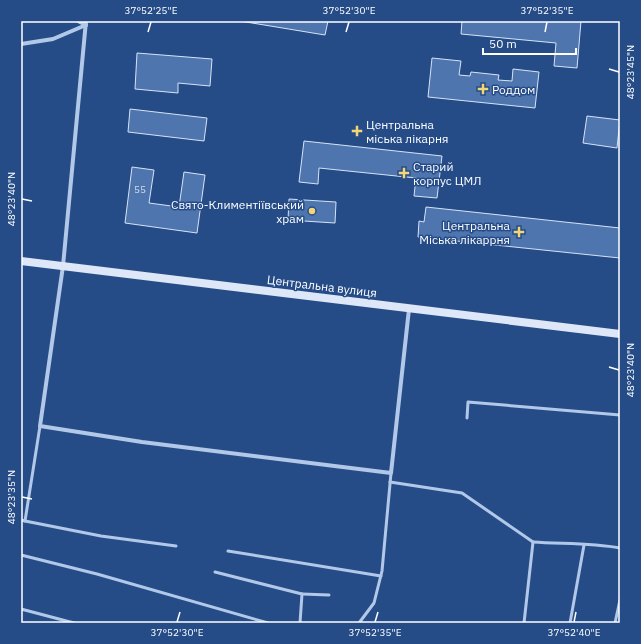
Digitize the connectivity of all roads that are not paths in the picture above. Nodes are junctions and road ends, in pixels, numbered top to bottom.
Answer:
1 (78, 21) edge
2 (86, 23) edge
3 (21, 44) edge
4 (21, 261) edge
5 (62, 266) junction
6 (409, 309) junction
7 (620, 334) edge
8 (620, 415) edge
9 (467, 418) dead end
10 (40, 426) junction
11 (391, 473) junction
12 (390, 482) junction
13 (23, 520) edge
14 (533, 542) junction
15 (584, 545) junction
16 (176, 546) dead end
17 (620, 548) edge
18 (228, 551) dead end
19 (21, 556) edge
20 (215, 572) dead end
21 (381, 576) junction
22 (302, 594) junction
23 (329, 595) dead end
24 (620, 600) edge
25 (21, 609) edge
26 (74, 623) edge
27 (268, 623) edge
28 (300, 623) edge
29 (359, 623) edge
30 (524, 623) edge
31 (570, 623) edge
32 (615, 623) edge

1 - 2 street
2 - 3 street
2 - 5 street
4 - 5 main road, Центральна вулиця
5 - 6 main road, Центральна вулиця
5 - 10 street
6 - 7 main road, Центральна вулиця
6 - 11 street
8 - 9 lane
10 - 11 street
10 - 13 lane
11 - 12 lane
12 - 14 lane
12 - 21 lane
13 - 16 lane
14 - 15 lane
14 - 30 lane
15 - 17 lane
15 - 31 lane
18 - 21 lane
19 - 27 lane
20 - 22 lane
21 - 29 lane
22 - 23 lane
22 - 28 lane
24 - 32 lane
25 - 26 lane

